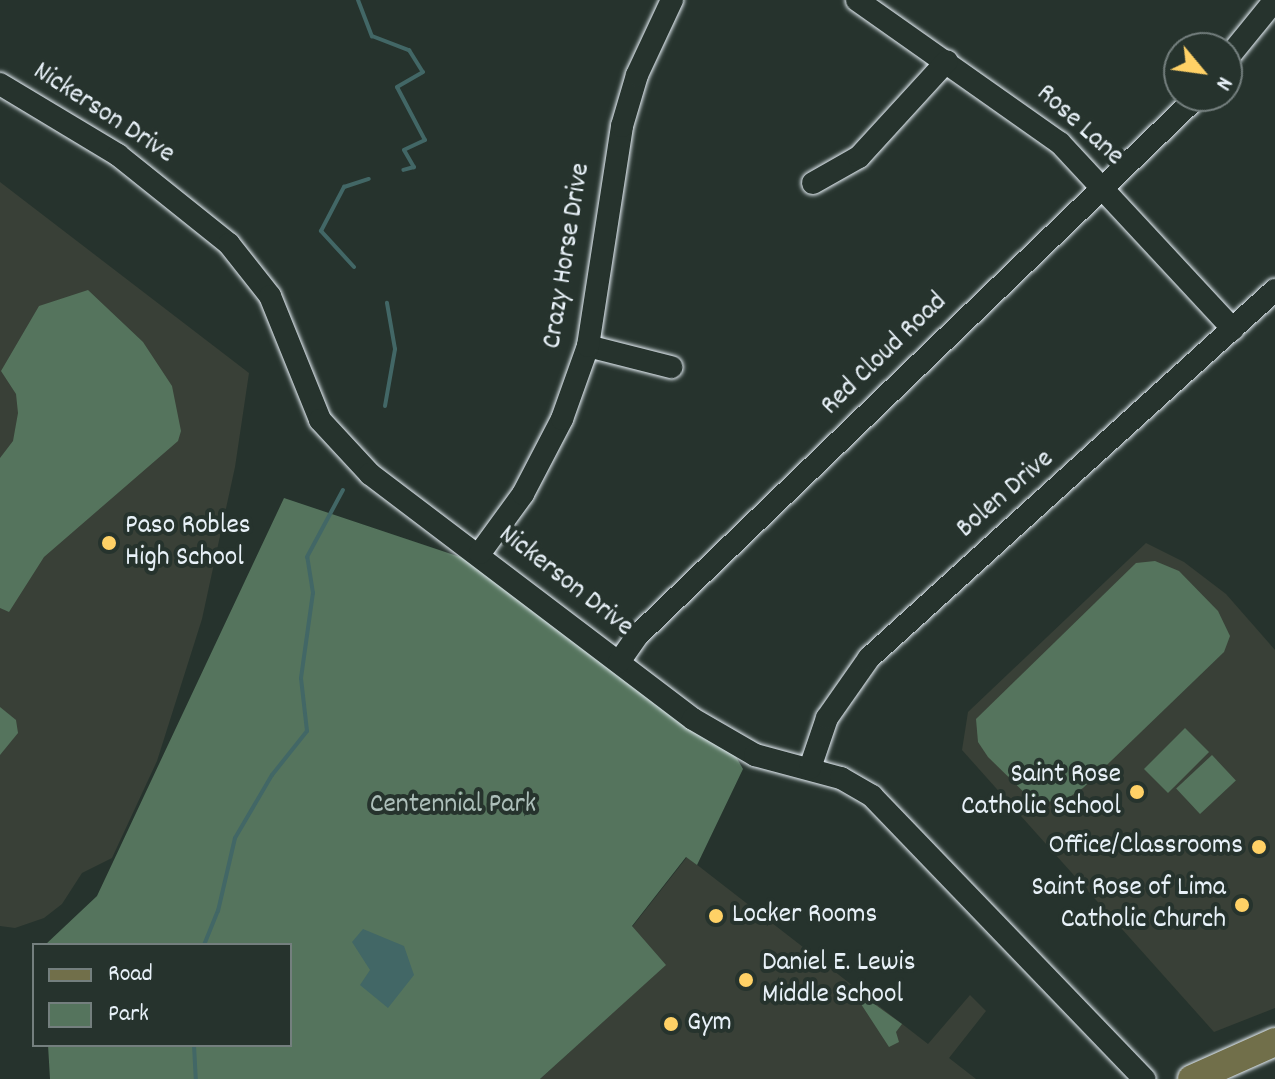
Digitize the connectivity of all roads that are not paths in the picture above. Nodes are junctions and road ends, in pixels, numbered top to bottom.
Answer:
1 (672, 0) edge
2 (857, 0) edge
3 (1275, 0) edge
4 (1243, 39) edge
5 (947, 61) junction
6 (0, 84) edge
7 (1181, 112) edge
8 (813, 183) dead end
9 (1103, 187) junction
10 (1275, 290) edge
11 (1233, 329) junction
12 (588, 346) junction
13 (671, 367) dead end
14 (480, 553) junction
15 (619, 662) junction
16 (810, 768) junction
17 (1275, 1042) edge
18 (1144, 1079) edge
19 (1192, 1079) edge

1 - 12 street, Crazy Horse Drive
2 - 5 street, Rose Lane
3 - 4 street
5 - 8 street
5 - 9 street, Rose Lane
6 - 14 street, Nickerson Drive
7 - 9 street, Red Cloud Road
9 - 11 street, Rose Lane
9 - 15 street, Red Cloud Road
10 - 11 street, Bolen Drive
11 - 16 street, Bolen Drive
12 - 13 street
12 - 14 street, Crazy Horse Drive
14 - 15 street, Nickerson Drive
15 - 16 street, Nickerson Drive
16 - 18 street, Nickerson Drive
17 - 19 main road

